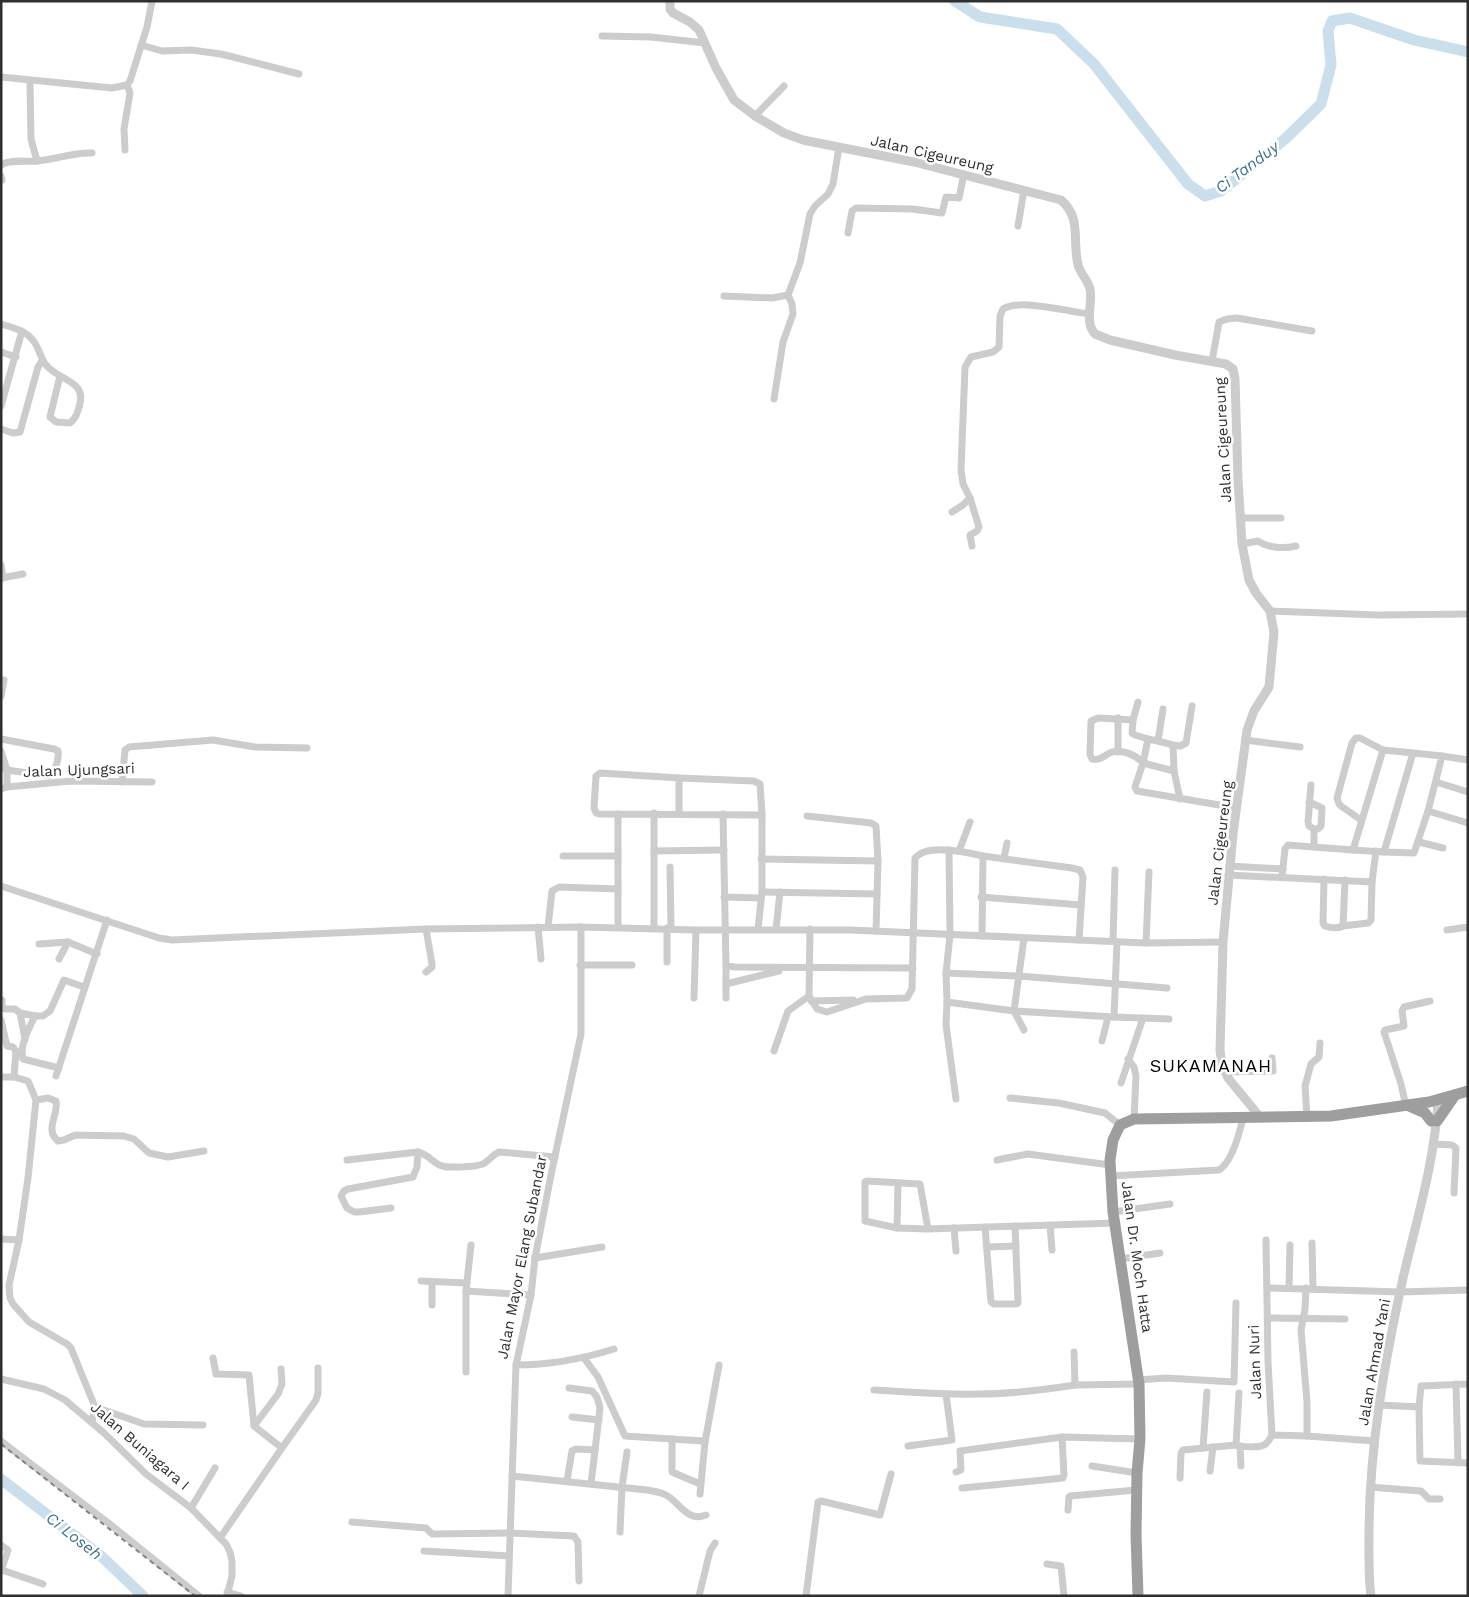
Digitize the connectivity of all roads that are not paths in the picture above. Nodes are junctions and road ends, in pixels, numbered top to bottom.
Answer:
1 (152, 1) edge
2 (670, 1) edge
3 (602, 36) dead end
4 (705, 43) junction
5 (141, 45) junction
6 (299, 74) dead end
7 (1, 77) edge
8 (30, 81) junction
9 (127, 85) junction
10 (784, 86) dead end
11 (755, 116) junction
12 (839, 147) junction
13 (125, 150) dead end
14 (92, 153) dead end
15 (38, 161) junction
16 (1, 165) edge
17 (964, 174) junction
18 (1, 176) edge
19 (2, 180) edge
20 (1024, 190) junction
21 (1018, 226) dead end
22 (848, 233) dead end
23 (788, 295) junction
24 (724, 296) dead end
25 (1090, 314) junction
26 (1, 324) edge
27 (22, 331) junction
28 (1312, 331) dead end
29 (1, 352) edge
30 (16, 357) junction
31 (1212, 360) junction
32 (42, 361) junction
33 (60, 376) junction
34 (5, 383) edge
35 (774, 399) dead end
36 (1, 406) edge
37 (1, 429) edge
38 (970, 498) junction
39 (952, 512) dead end
40 (1241, 518) junction
41 (1281, 518) dead end
42 (1242, 544) junction
43 (972, 546) dead end
44 (1296, 546) dead end
45 (1, 565) edge
46 (23, 574) dead end
47 (2, 578) edge
48 (1270, 611) junction
49 (1468, 614) edge
50 (4, 680) dead end
51 (1, 696) edge
52 (1138, 702) dead end
53 (1192, 706) dead end
54 (1164, 709) dead end
55 (1118, 718) junction
56 (1133, 720) junction
57 (1148, 739) junction
58 (1, 740) edge
59 (1245, 740) junction
60 (1158, 741) junction
61 (1173, 745) junction
62 (1300, 747) dead end
63 (307, 748) dead end
64 (1383, 750) junction
65 (1, 751) edge
66 (1118, 752) junction
67 (1412, 753) junction
68 (1442, 756) junction
69 (1467, 757) edge
70 (1142, 763) junction
71 (4, 769) edge
72 (1174, 771) junction
73 (678, 778) junction
74 (122, 782) junction
75 (152, 782) dead end
76 (1436, 782) junction
77 (1311, 785) dead end
78 (4, 788) edge
79 (1468, 792) edge
80 (1180, 799) junction
81 (1309, 802) junction
82 (1237, 804) junction
83 (1428, 811) junction
84 (654, 813) junction
85 (680, 813) junction
86 (618, 814) junction
87 (723, 814) junction
88 (762, 815) junction
89 (807, 816) dead end
90 (1361, 820) junction
91 (970, 822) dead end
92 (1468, 823) edge
93 (1314, 829) junction
94 (1419, 842) junction
95 (1007, 843) dead end
96 (1314, 847) junction
97 (1443, 848) dead end
98 (724, 850) junction
99 (949, 850) junction
100 (1353, 850) junction
101 (654, 851) junction
102 (960, 851) junction
103 (1376, 852) junction
104 (1384, 852) junction
105 (563, 856) dead end
106 (618, 856) junction
107 (982, 856) junction
108 (1004, 858) junction
109 (761, 859) junction
110 (878, 861) junction
111 (670, 867) dead end
112 (1116, 870) dead end
113 (1229, 870) junction
114 (1149, 872) dead end
115 (1283, 873) junction
116 (1324, 879) junction
117 (1345, 880) junction
118 (1372, 882) junction
119 (1, 886) edge
120 (618, 889) junction
121 (780, 892) junction
122 (877, 894) junction
123 (761, 895) junction
124 (724, 897) junction
125 (981, 897) junction
126 (1081, 905) junction
127 (107, 920) junction
128 (1343, 926) junction
129 (1468, 926) edge
130 (538, 927) junction
131 (548, 927) junction
132 (581, 927) junction
133 (618, 927) junction
134 (654, 928) junction
135 (669, 928) junction
136 (724, 928) junction
137 (758, 929) junction
138 (776, 929) junction
139 (810, 929) junction
140 (426, 930) junction
141 (696, 930) junction
142 (1447, 930) dead end
143 (876, 931) junction
144 (914, 933) junction
145 (950, 935) junction
146 (982, 936) junction
147 (1024, 938) junction
148 (1079, 940) junction
149 (1115, 941) junction
150 (68, 942) junction
151 (1223, 942) junction
152 (1146, 943) junction
153 (39, 944) dead end
154 (97, 954) junction
155 (58, 959) dead end
156 (541, 959) dead end
157 (668, 962) dead end
158 (580, 965) junction
159 (632, 965) dead end
160 (726, 966) junction
161 (789, 968) junction
162 (810, 968) junction
163 (913, 968) junction
164 (426, 972) dead end
165 (946, 973) junction
166 (1019, 976) junction
167 (1116, 983) junction
168 (726, 984) junction
169 (84, 987) junction
170 (1167, 988) dead end
171 (694, 998) dead end
172 (726, 998) dead end
173 (810, 998) junction
174 (2, 1000) edge
175 (861, 1000) junction
176 (1430, 1001) dead end
177 (947, 1002) junction
178 (1014, 1011) junction
179 (20, 1013) junction
180 (35, 1016) junction
181 (1111, 1017) junction
182 (1143, 1018) junction
183 (1, 1020) edge
184 (1169, 1020) dead end
185 (1024, 1030) dead end
186 (25, 1038) junction
187 (1102, 1041) dead end
188 (1320, 1043) dead end
189 (774, 1051) dead end
190 (1272, 1058) dead end
191 (1128, 1059) junction
192 (59, 1068) junction
193 (1224, 1072) junction
194 (56, 1076) dead end
195 (1, 1077) edge
196 (14, 1077) junction
197 (1121, 1083) dead end
198 (1468, 1091) edge
199 (1455, 1095) junction
200 (1010, 1098) dead end
201 (956, 1099) dead end
202 (36, 1100) junction
203 (1433, 1101) junction
204 (1407, 1106) junction
205 (1260, 1117) junction
206 (1307, 1117) junction
207 (1243, 1118) junction
208 (1134, 1119) junction
209 (1434, 1121) junction
210 (1120, 1125) junction
211 (1434, 1140) junction
212 (204, 1151) dead end
213 (418, 1152) junction
214 (554, 1157) junction
215 (347, 1160) dead end
216 (997, 1160) dead end
217 (1110, 1171) junction
218 (898, 1184) junction
219 (1454, 1193) dead end
220 (1170, 1204) dead end
221 (391, 1208) dead end
222 (1114, 1218) junction
223 (1050, 1225) junction
224 (1015, 1226) junction
225 (985, 1227) junction
226 (897, 1228) junction
227 (954, 1228) junction
228 (928, 1229) junction
229 (1, 1239) edge
230 (19, 1240) junction
231 (1266, 1240) dead end
232 (1312, 1242) dead end
233 (471, 1245) dead end
234 (1290, 1245) dead end
235 (1016, 1246) junction
236 (602, 1247) dead end
237 (987, 1247) junction
238 (1052, 1250) dead end
239 (956, 1251) dead end
240 (1160, 1253) dead end
241 (534, 1258) junction
242 (1120, 1259) junction
243 (421, 1282) dead end
244 (432, 1282) junction
245 (467, 1287) junction
246 (1268, 1288) junction
247 (1289, 1288) junction
248 (1309, 1288) junction
249 (1468, 1290) edge
250 (1401, 1292) junction
251 (531, 1295) junction
252 (1236, 1303) dead end
253 (432, 1306) dead end
254 (1268, 1318) junction
255 (1344, 1319) dead end
256 (1302, 1320) junction
257 (614, 1349) dead end
258 (1074, 1352) dead end
259 (213, 1358) dead end
260 (584, 1358) junction
261 (516, 1365) junction
262 (718, 1365) dead end
263 (318, 1368) dead end
264 (281, 1369) dead end
265 (466, 1372) dead end
266 (1, 1379) edge
267 (1139, 1382) junction
268 (1456, 1384) junction
269 (1468, 1384) edge
270 (1075, 1385) junction
271 (569, 1388) dead end
272 (874, 1390) dead end
273 (1207, 1392) dead end
274 (1239, 1393) dead end
275 (946, 1394) junction
276 (1379, 1405) junction
277 (1418, 1406) junction
278 (95, 1407) junction
279 (572, 1417) dead end
280 (599, 1420) junction
281 (92, 1422) junction
282 (203, 1425) dead end
283 (254, 1426) junction
284 (1272, 1436) junction
285 (1307, 1436) junction
286 (1062, 1437) junction
287 (1140, 1438) junction
288 (672, 1439) junction
289 (1, 1441) edge
290 (1374, 1441) junction
291 (705, 1442) junction
292 (1238, 1445) junction
293 (908, 1446) dead end
294 (1213, 1447) junction
295 (282, 1448) junction
296 (1203, 1448) junction
297 (595, 1450) junction
298 (627, 1452) dead end
299 (1458, 1463) junction
300 (1468, 1463) edge
301 (1092, 1466) dead end
302 (1241, 1466) dead end
303 (215, 1468) dead end
304 (1210, 1471) dead end
305 (956, 1472) dead end
306 (1137, 1473) junction
307 (891, 1474) dead end
308 (512, 1476) junction
309 (1180, 1478) dead end
310 (567, 1481) junction
311 (591, 1484) junction
312 (700, 1484) junction
313 (1370, 1486) junction
314 (622, 1487) junction
315 (962, 1488) dead end
316 (1136, 1490) junction
317 (700, 1494) dead end
318 (1440, 1499) dead end
319 (191, 1508) junction
320 (1068, 1510) dead end
321 (706, 1515) dead end
322 (352, 1522) dead end
323 (620, 1532) dead end
324 (510, 1533) junction
325 (220, 1538) junction
326 (715, 1543) dead end
327 (1, 1545) edge
328 (424, 1551) dead end
329 (509, 1556) junction
330 (1047, 1564) dead end
331 (2, 1571) edge
332 (579, 1581) dead end
333 (43, 1584) dead end
334 (227, 1594) edge
335 (199, 1596) edge
336 (241, 1596) edge
337 (508, 1596) edge
338 (698, 1596) edge
339 (806, 1596) edge
340 (1064, 1596) edge
341 (1138, 1596) edge
342 (1371, 1596) edge

1 - 5 street
2 - 4 street, Jalan Cigeureung
3 - 4 street
4 - 11 street, Jalan Cigeureung
5 - 6 street
5 - 9 street
7 - 8 street
8 - 9 street
8 - 15 street
9 - 13 street
10 - 11 street
11 - 12 street, Jalan Cigeureung
12 - 17 street, Jalan Cigeureung
12 - 23 street
14 - 15 street
15 - 16 street
17 - 20 street, Jalan Cigeureung
17 - 22 street
18 - 19 street
20 - 21 street
20 - 25 street, Jalan Cigeureung
23 - 24 street
23 - 35 street
25 - 31 street, Jalan Cigeureung
25 - 38 street
26 - 27 street
27 - 30 street
27 - 32 street
28 - 31 street
29 - 30 street
30 - 34 street
31 - 40 street, Jalan Cigeureung
32 - 33 street
32 - 37 street
33 - 33 street
34 - 36 street
38 - 39 street
38 - 43 street
40 - 41 street
40 - 42 street, Jalan Cigeureung
42 - 44 street
42 - 48 street, Jalan Cigeureung
45 - 47 street
46 - 47 street
48 - 49 street
48 - 59 street, Jalan Cigeureung
50 - 51 street
52 - 56 street
53 - 61 street
54 - 60 street
55 - 56 street
55 - 66 street
55 - 66 street
56 - 57 street
57 - 60 street
57 - 70 street
58 - 71 street
59 - 62 street
59 - 82 street, Jalan Cigeureung
60 - 61 street
61 - 72 street
63 - 74 street
64 - 67 street
64 - 90 street
64 - 90 street
65 - 71 street
66 - 70 street
67 - 68 street
67 - 104 street
68 - 69 street
68 - 76 street
70 - 72 street
70 - 80 street
71 - 78 street
72 - 80 street
73 - 85 street
73 - 86 street
73 - 88 street
74 - 75 street, Jalan Ujungsari
74 - 78 street, Jalan Ujungsari
76 - 79 street
76 - 83 street
77 - 81 street
80 - 82 street
81 - 93 street
81 - 93 street
82 - 113 street, Jalan Cigeureung
83 - 92 street
83 - 94 street
84 - 85 street
84 - 86 street
84 - 101 street
85 - 87 street
86 - 106 street
87 - 88 street
87 - 98 street
88 - 109 street
89 - 110 street
90 - 100 street
91 - 102 street
93 - 96 street
94 - 97 street
94 - 104 street
95 - 108 street
96 - 100 street
96 - 115 street
98 - 101 street
98 - 124 street
99 - 102 street
99 - 144 street
99 - 145 street
100 - 103 street
101 - 134 street
102 - 107 street
103 - 104 street
103 - 118 street
105 - 106 street
106 - 120 street
107 - 108 street
107 - 125 street
108 - 126 street
109 - 110 street
109 - 123 street
110 - 122 street
111 - 135 street
112 - 149 street
113 - 115 street
113 - 151 street, Jalan Cigeureung
114 - 152 street
115 - 116 street
116 - 117 street
116 - 128 street
117 - 118 street
117 - 128 street
118 - 128 street
119 - 127 street
120 - 131 street
120 - 133 street
121 - 122 street
121 - 123 street
121 - 138 street
122 - 143 street
123 - 124 street
123 - 137 street
124 - 136 street
125 - 126 street
125 - 146 street
126 - 148 street
127 - 140 street
127 - 154 street
129 - 142 street
130 - 131 street
130 - 140 street
130 - 156 street
131 - 132 street
132 - 133 street
132 - 158 street, Jalan Mayor Elang Subandar
133 - 134 street
134 - 135 street
135 - 141 street
135 - 157 street
136 - 137 street
136 - 141 street
136 - 160 street
137 - 138 street
138 - 139 street
139 - 143 street
139 - 162 street
140 - 164 street
141 - 171 street
143 - 144 street
144 - 145 street
144 - 163 street
145 - 146 street
145 - 165 street
146 - 147 street
147 - 148 street
147 - 166 street
148 - 149 street
149 - 152 street
149 - 167 street
150 - 153 street
150 - 154 street
150 - 155 street
151 - 152 street
151 - 193 street, Jalan Cigeureung
154 - 169 street
158 - 159 street
158 - 214 street, Jalan Mayor Elang Subandar
160 - 161 street
160 - 168 street
161 - 162 street
161 - 168 street
162 - 163 street
162 - 173 street
163 - 175 street
165 - 166 street
165 - 177 street
166 - 167 street
166 - 178 street
167 - 170 street
167 - 181 street
168 - 172 street
169 - 180 street
169 - 192 street
173 - 175 street
173 - 175 street
173 - 189 street
174 - 179 street
176 - 204 street
177 - 178 street
177 - 201 street
178 - 181 street
178 - 185 street
179 - 180 street
179 - 186 street
180 - 186 street
181 - 182 street
181 - 187 street
182 - 184 street
182 - 191 street
183 - 196 street
186 - 192 street
188 - 206 street
190 - 193 street
191 - 197 street
191 - 208 street
192 - 194 street
193 - 205 street, Jalan Cigeureung
195 - 196 street
196 - 202 street
198 - 199 highway
199 - 203 highway
199 - 209 highway
200 - 210 street
202 - 212 street
202 - 230 street
203 - 204 highway
203 - 209 street, Jalan Ahmad Yani
204 - 206 highway
204 - 209 highway
205 - 206 highway
205 - 207 highway
207 - 208 highway
207 - 217 street
208 - 210 highway
209 - 211 street, Jalan Ahmad Yani
210 - 217 highway, Jalan Dr. Moch Hatta
211 - 219 street
211 - 250 street, Jalan Ahmad Yani
213 - 214 street
213 - 215 street
213 - 221 street
214 - 241 street, Jalan Mayor Elang Subandar
216 - 217 street
217 - 222 highway, Jalan Dr. Moch Hatta
218 - 226 street
218 - 226 street
218 - 228 street
220 - 222 street
222 - 223 street
222 - 242 highway, Jalan Dr. Moch Hatta
223 - 224 street
223 - 238 street
224 - 225 street
224 - 235 street
225 - 227 street
225 - 237 street
226 - 228 street
227 - 228 street
227 - 239 street
229 - 230 street
230 - 278 street
231 - 246 street, Jalan Nuri
232 - 248 street
233 - 245 street
234 - 247 street
235 - 237 street
235 - 237 street
236 - 241 street
240 - 242 street
241 - 251 street, Jalan Mayor Elang Subandar
242 - 267 highway, Jalan Dr. Moch Hatta
243 - 244 street
244 - 245 street
244 - 253 street
245 - 251 street
245 - 265 street
246 - 247 street
246 - 254 street, Jalan Nuri
247 - 248 street
248 - 250 street
248 - 256 street
249 - 250 street
250 - 276 street, Jalan Ahmad Yani
251 - 261 street, Jalan Mayor Elang Subandar
252 - 267 street
254 - 256 street
254 - 284 street, Jalan Nuri
255 - 256 street
256 - 285 street
257 - 260 street
258 - 270 street
259 - 283 street
260 - 261 street
260 - 288 street
261 - 308 street, Jalan Mayor Elang Subandar
262 - 291 street
263 - 295 street
264 - 283 street
266 - 281 street, Jalan Buniagara I
267 - 270 street
267 - 287 highway, Jalan Dr. Moch Hatta
268 - 269 street
268 - 277 street
268 - 299 street
270 - 275 street
271 - 280 street
272 - 275 street
273 - 296 street
274 - 292 street
275 - 293 street
276 - 277 street
276 - 290 street, Jalan Ahmad Yani
277 - 299 street
278 - 281 street
278 - 282 street
279 - 280 street
280 - 297 street
281 - 319 street, Jalan Buniagara I
283 - 295 street
284 - 285 street
284 - 292 street
285 - 290 street
286 - 287 street
286 - 305 street
286 - 315 street
287 - 306 highway, Jalan Dr. Moch Hatta
288 - 291 street
288 - 312 street
289 - 335 street
290 - 313 street, Jalan Ahmad Yani
291 - 312 street
292 - 294 street
292 - 302 street
294 - 296 street
294 - 304 street
295 - 325 street
296 - 309 street
297 - 310 street
297 - 311 street
298 - 314 street
299 - 300 street
301 - 306 street
303 - 319 street
306 - 316 highway, Jalan Dr. Moch Hatta
307 - 339 street
308 - 310 street
308 - 324 street, Jalan Mayor Elang Subandar
310 - 311 street
311 - 314 street
312 - 317 street
313 - 318 street
313 - 342 street, Jalan Ahmad Yani
314 - 321 street
314 - 323 street
316 - 320 street
316 - 341 highway, Jalan Dr. Moch Hatta
319 - 325 street, Jalan Buniagara I
322 - 324 street
324 - 329 street, Jalan Mayor Elang Subandar
324 - 332 street
325 - 334 street, Jalan Buniagara I
326 - 338 street
327 - 331 street
328 - 329 street
329 - 337 street, Jalan Mayor Elang Subandar
330 - 340 street
331 - 333 street
334 - 336 street

